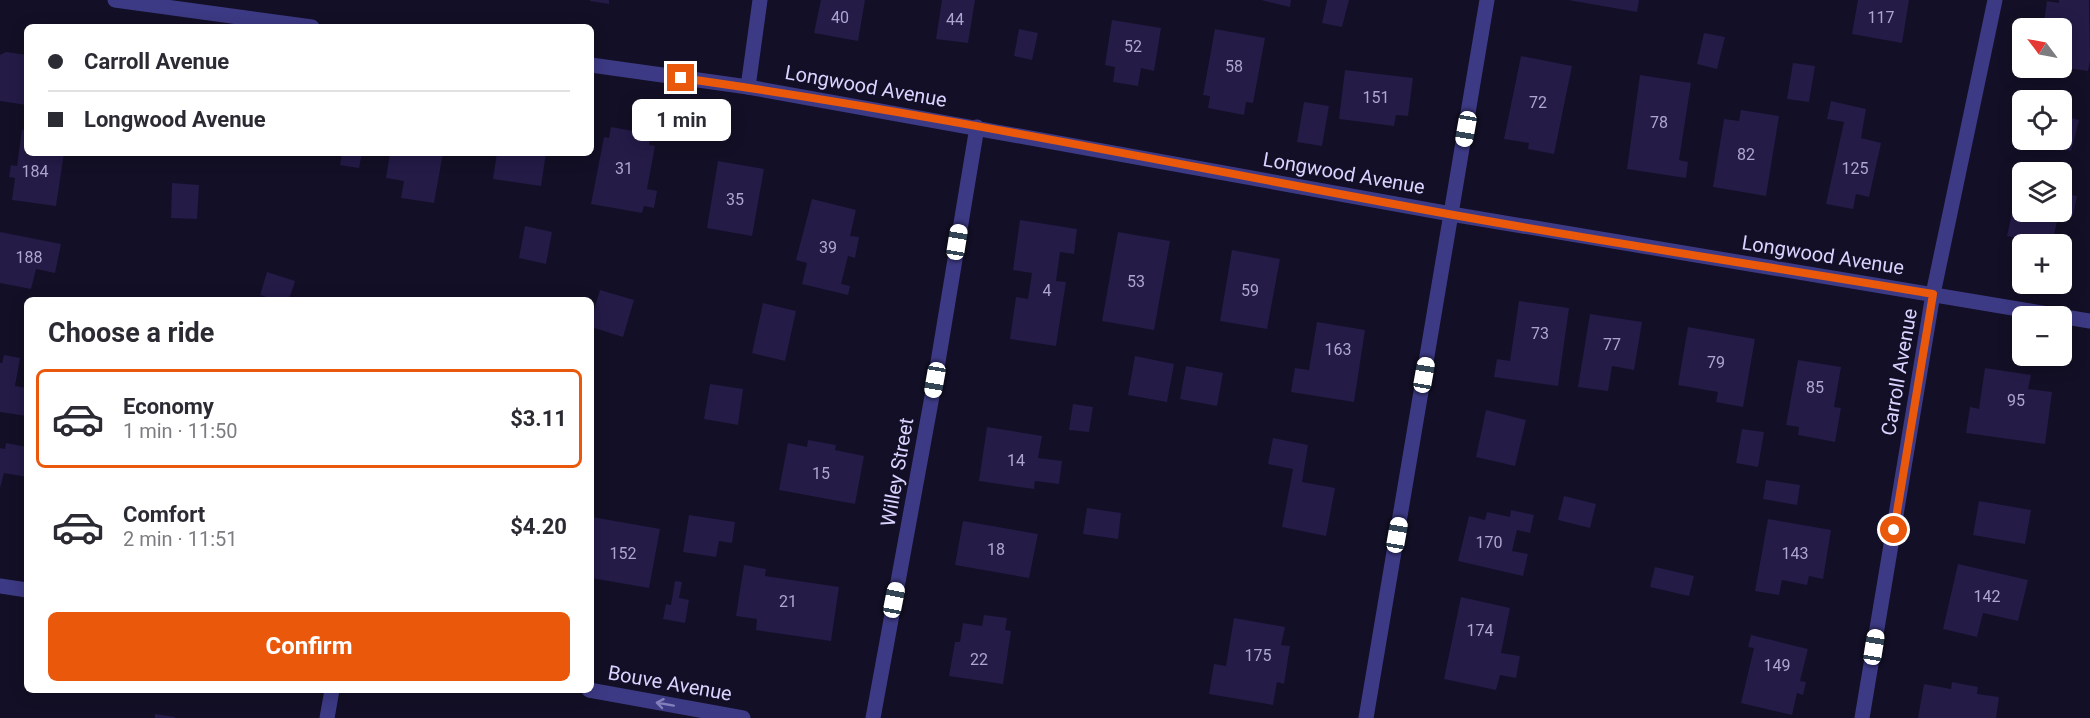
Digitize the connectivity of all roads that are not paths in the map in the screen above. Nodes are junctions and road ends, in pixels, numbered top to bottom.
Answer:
1 (115, 0) edge
2 (760, 0) edge
3 (1487, 0) edge
4 (1995, 0) edge
5 (290, 24) edge
6 (594, 65) edge
7 (748, 87) junction
8 (977, 127) junction
9 (1451, 214) junction
10 (1933, 294) junction
11 (2090, 321) edge
12 (0, 586) edge
13 (24, 590) edge
14 (594, 691) edge
15 (331, 693) edge
16 (327, 718) edge
17 (743, 718) edge
18 (873, 718) edge
19 (1366, 718) edge
20 (1862, 718) edge

1 - 5 street
2 - 7 street
3 - 9 street
4 - 10 street, Carroll Avenue
6 - 7 street, Longwood Avenue
7 - 8 street, Longwood Avenue
8 - 9 street, Longwood Avenue
8 - 18 street, Willey Street
9 - 10 street, Longwood Avenue
9 - 19 street
10 - 11 street, Longwood Avenue
10 - 20 street, Carroll Avenue
12 - 13 street
17 -> 14 street, Bouve Avenue
15 - 16 street

